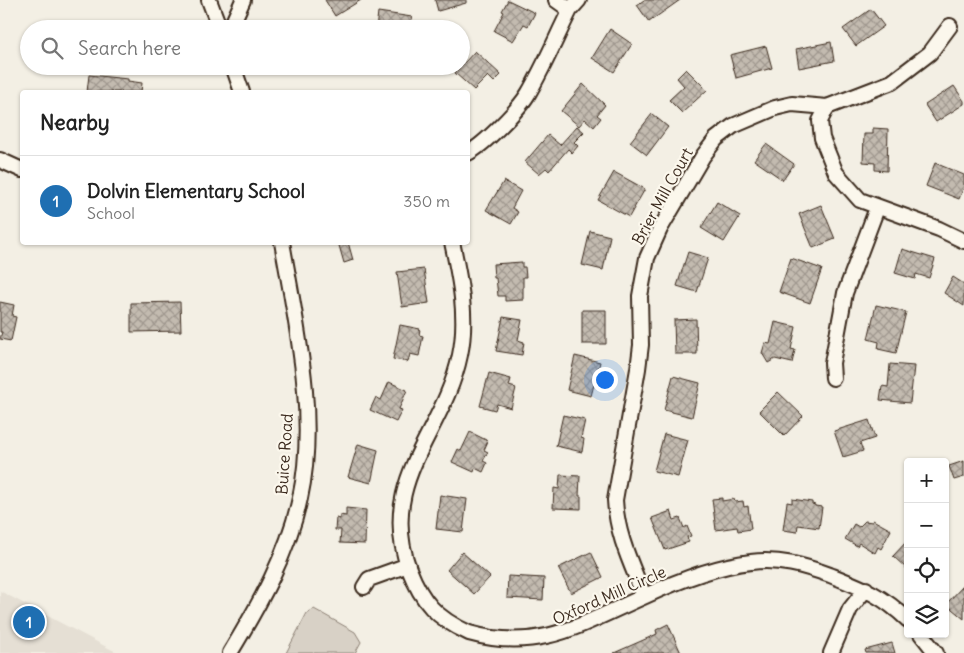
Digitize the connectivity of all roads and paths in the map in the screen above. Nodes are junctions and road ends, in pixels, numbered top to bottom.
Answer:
1 (209, 0) edge
2 (243, 0) edge
3 (556, 0) edge
4 (575, 5) edge
5 (217, 20) edge
6 (234, 20) edge
7 (950, 26) dead end
8 (236, 75) edge
9 (241, 90) edge
10 (827, 107) junction
11 (470, 152) edge
12 (0, 160) edge
13 (20, 169) edge
14 (877, 208) junction
15 (964, 241) edge
16 (282, 245) edge
17 (453, 245) edge
18 (833, 378) dead end
19 (408, 566) junction
20 (364, 587) dead end
21 (866, 589) junction
22 (644, 596) junction
23 (904, 616) edge
24 (924, 638) edge
25 (502, 648) edge
26 (230, 653) edge
27 (830, 653) edge
28 (936, 653) edge

1 - 5 street
2 - 6 street
3 - 4 street
4 - 11 street
7 - 10 street, Brier Mill Court
8 - 9 street
10 - 14 street
10 - 22 street, Brier Mill Court
12 - 13 street
14 - 15 street
14 - 18 street
16 - 26 street, Buice Road
17 - 19 street, Oxford Mill Circle
19 - 20 street
19 - 25 street, Oxford Mill Circle
21 - 22 street, Oxford Mill Circle
21 - 23 street, Oxford Mill Circle
21 - 27 street
22 - 25 street, Oxford Mill Circle
24 - 28 street

